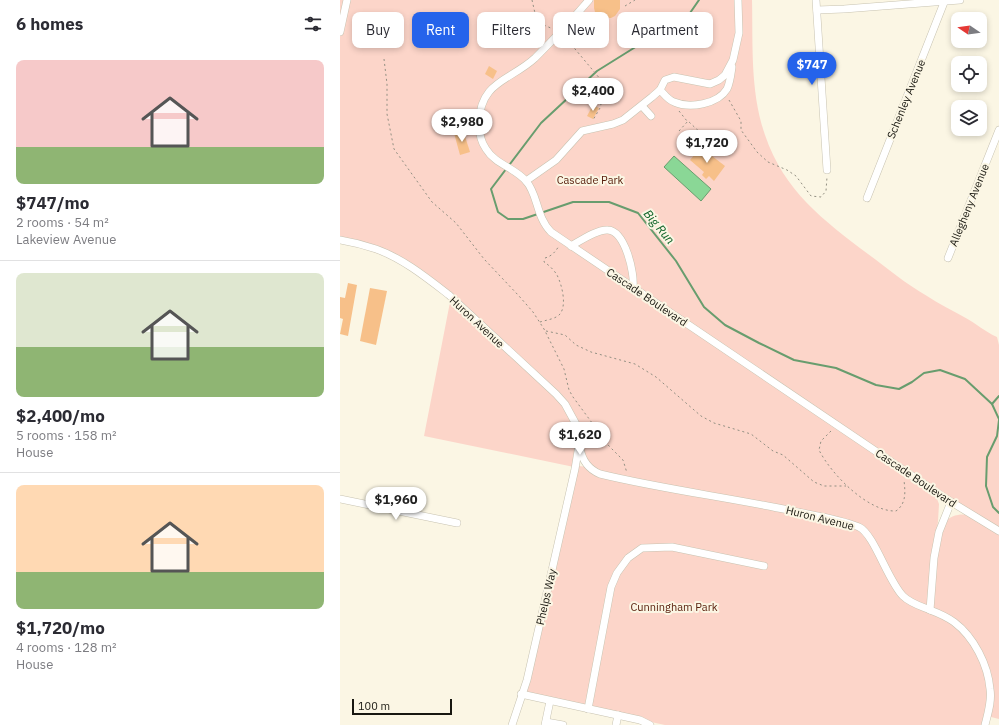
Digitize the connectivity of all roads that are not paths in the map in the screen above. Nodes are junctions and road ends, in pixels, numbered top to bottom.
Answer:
1 (346, 0) edge
2 (589, 0) edge
3 (738, 0) edge
4 (816, 0) edge
5 (945, 0) edge
6 (960, 0) edge
7 (817, 10) junction
8 (340, 32) edge
9 (733, 60) junction
10 (660, 90) junction
11 (642, 106) junction
12 (651, 116) dead end
13 (999, 130) edge
14 (827, 170) road end
15 (526, 181) junction
16 (867, 198) dead end
17 (340, 240) edge
18 (571, 246) junction
19 (948, 258) dead end
20 (633, 288) junction
21 (579, 444) junction
22 (575, 469) junction
23 (591, 469) junction
24 (340, 499) edge
25 (951, 502) junction
26 (457, 523) dead end
27 (999, 531) edge
28 (764, 566) dead end
29 (930, 610) junction
30 (521, 694) junction
31 (550, 701) junction
32 (588, 709) junction
33 (618, 715) junction
34 (634, 722) edge
35 (545, 723) edge
36 (512, 725) edge
37 (563, 725) edge
38 (616, 725) edge
39 (650, 725) edge
40 (986, 725) edge

1 - 8 street
2 - 15 street, Cascade Boulevard
3 - 9 street
4 - 7 street
5 - 6 street
5 - 7 street
5 - 16 street, Schenley Avenue
7 - 14 street
9 - 10 street
9 - 10 street
10 - 11 street
11 - 12 street
11 - 15 street
13 - 19 street, Allegheny Avenue
15 - 18 street, Cascade Boulevard
17 - 21 street, Huron Avenue
18 - 20 street, Cascade Boulevard
18 - 20 street
20 - 25 street, Cascade Boulevard
21 - 22 street, Huron Avenue
21 - 23 street, Huron Avenue
22 - 23 street
22 - 30 street, Phelps Way
23 - 29 street, Huron Avenue
24 - 26 street
25 - 27 street, Cascade Boulevard
25 - 29 street
28 - 32 street
29 - 40 street, Huron Avenue
30 - 31 street
30 - 36 street, Phelps Way
31 - 32 street
31 - 35 street
32 - 33 street
33 - 34 street
33 - 38 street
34 - 39 street
35 - 37 street

